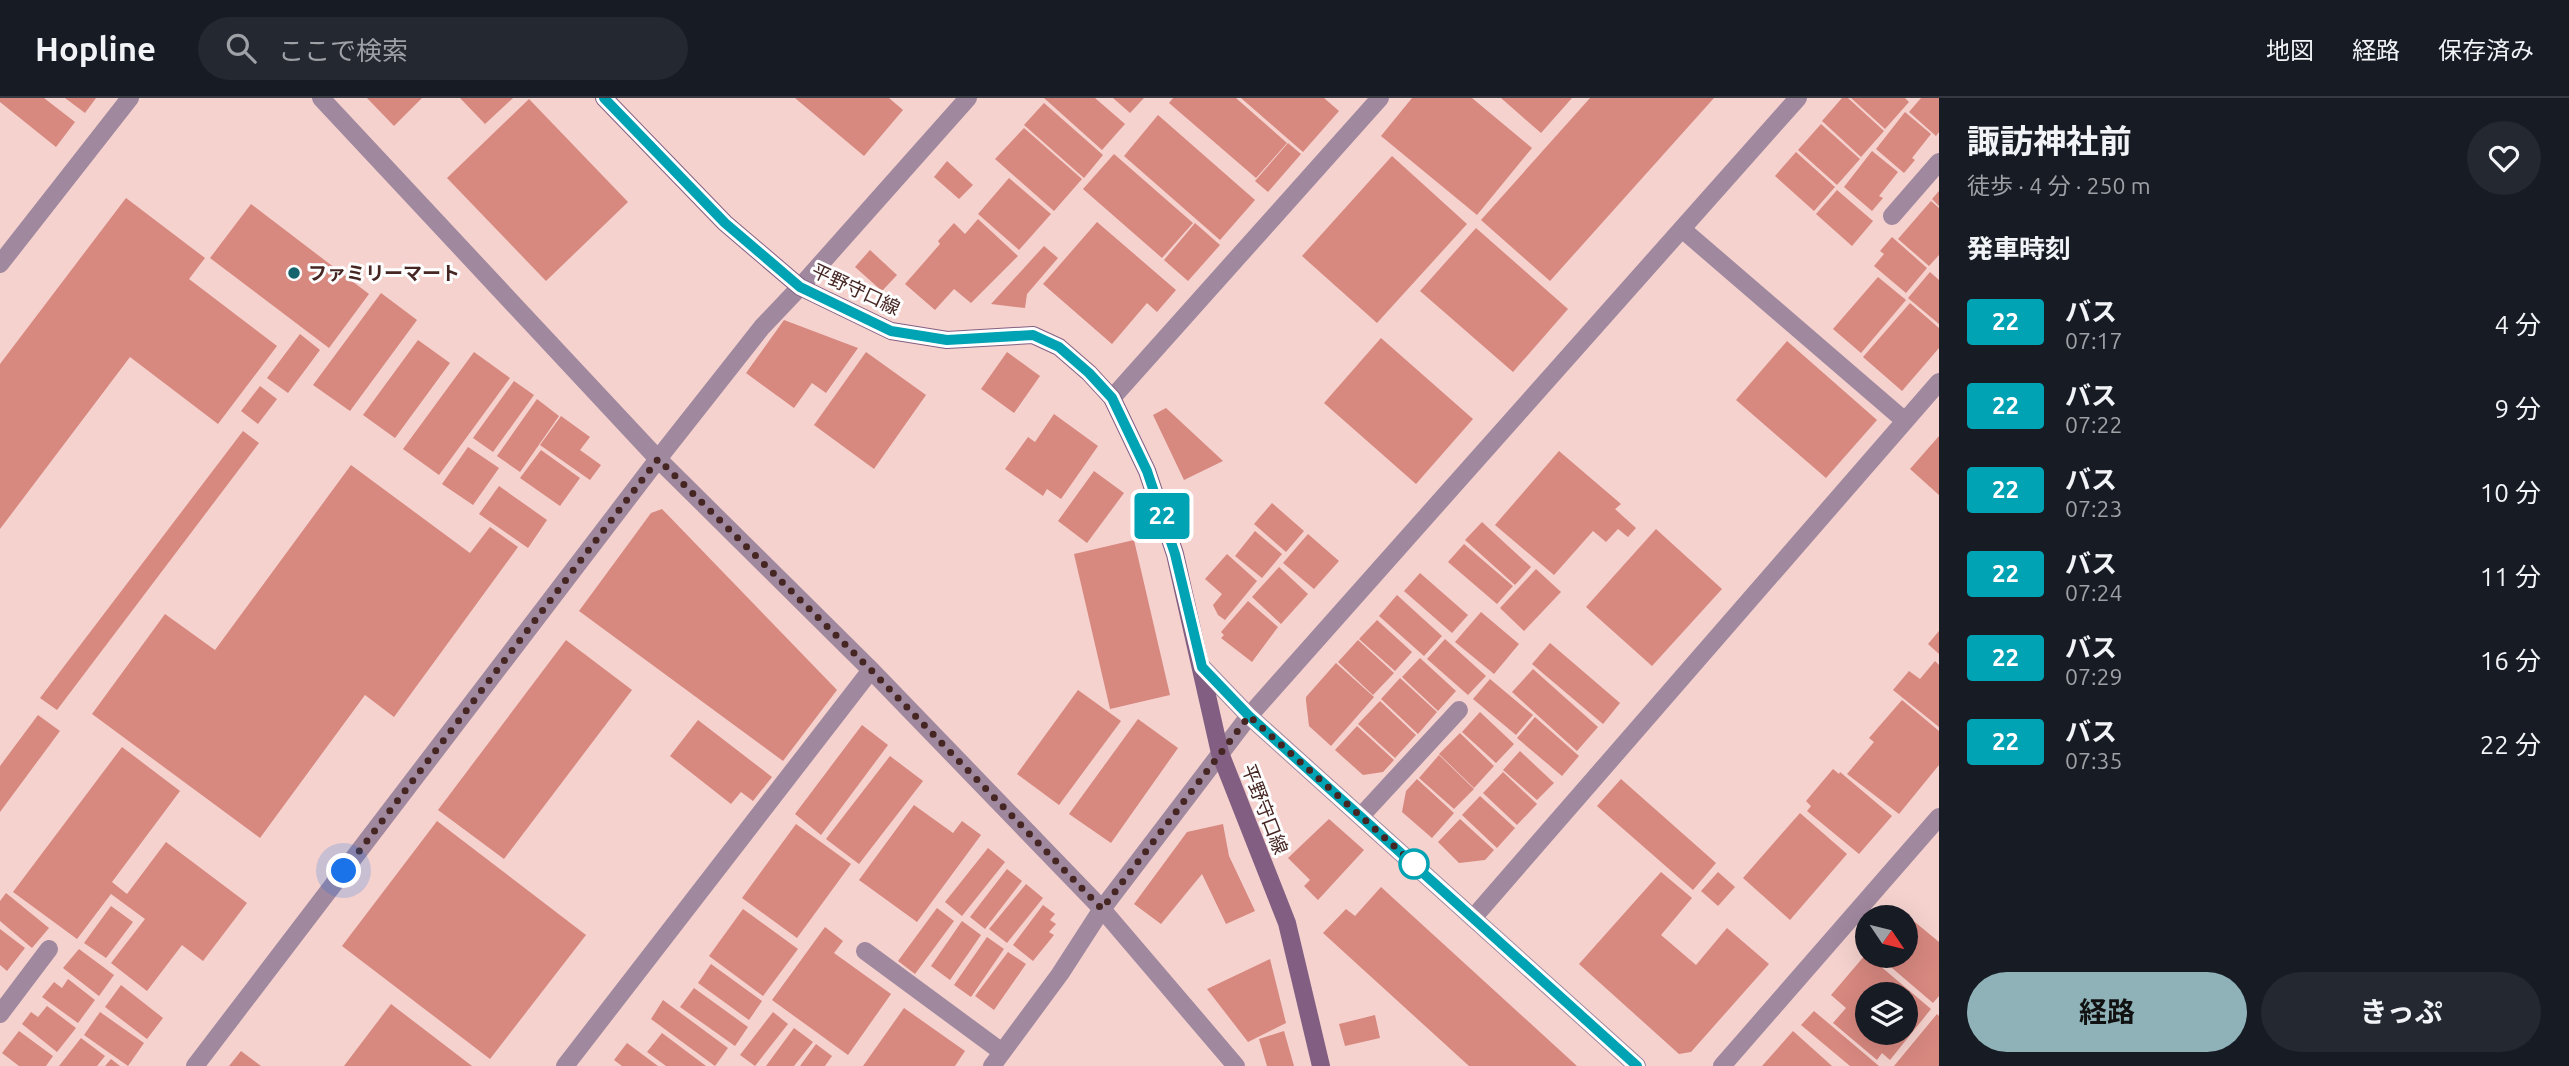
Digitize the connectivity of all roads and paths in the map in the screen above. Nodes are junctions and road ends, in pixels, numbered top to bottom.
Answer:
1 (130, 98) edge
2 (321, 98) edge
3 (604, 98) edge
4 (968, 98) edge
5 (1380, 98) edge
6 (1798, 98) edge
7 (1939, 162) edge
8 (1892, 216) dead end
9 (1682, 229) junction
10 (0, 264) edge
11 (800, 287) junction
12 (1939, 382) edge
13 (1112, 398) junction
14 (1905, 421) junction
15 (658, 459) junction
16 (1202, 667) junction
17 (871, 670) junction
18 (1459, 710) dead end
19 (1249, 716) junction
20 (1220, 753) junction
21 (1361, 816) junction
22 (1939, 817) edge
23 (1102, 909) junction
24 (1473, 918) junction
25 (49, 949) dead end
26 (864, 951) dead end
27 (0, 1014) edge
28 (997, 1059) edge
29 (195, 1066) edge
30 (565, 1066) edge
31 (1236, 1066) edge
32 (1321, 1066) edge
33 (1637, 1066) edge
34 (1722, 1066) edge

1 - 10 street
2 - 15 street
3 - 11 main road, 平野守口線
4 - 11 street
5 - 13 street
6 - 9 street
7 - 8 street
9 - 14 street
9 - 19 street
11 - 13 main road, 平野守口線
11 - 15 street
12 - 14 street
13 - 16 main road, 平野守口線
14 - 24 street
15 - 17 street
15 - 29 street
16 - 19 street
16 - 20 main road, 平野守口線
17 - 23 street
17 - 30 street
18 - 21 street
19 - 20 street
19 - 21 street
20 - 23 street
20 - 32 main road, 平野守口線
21 - 24 street
22 - 34 street
23 - 28 street
23 - 31 street
24 - 33 street
25 - 27 street
26 - 28 street

